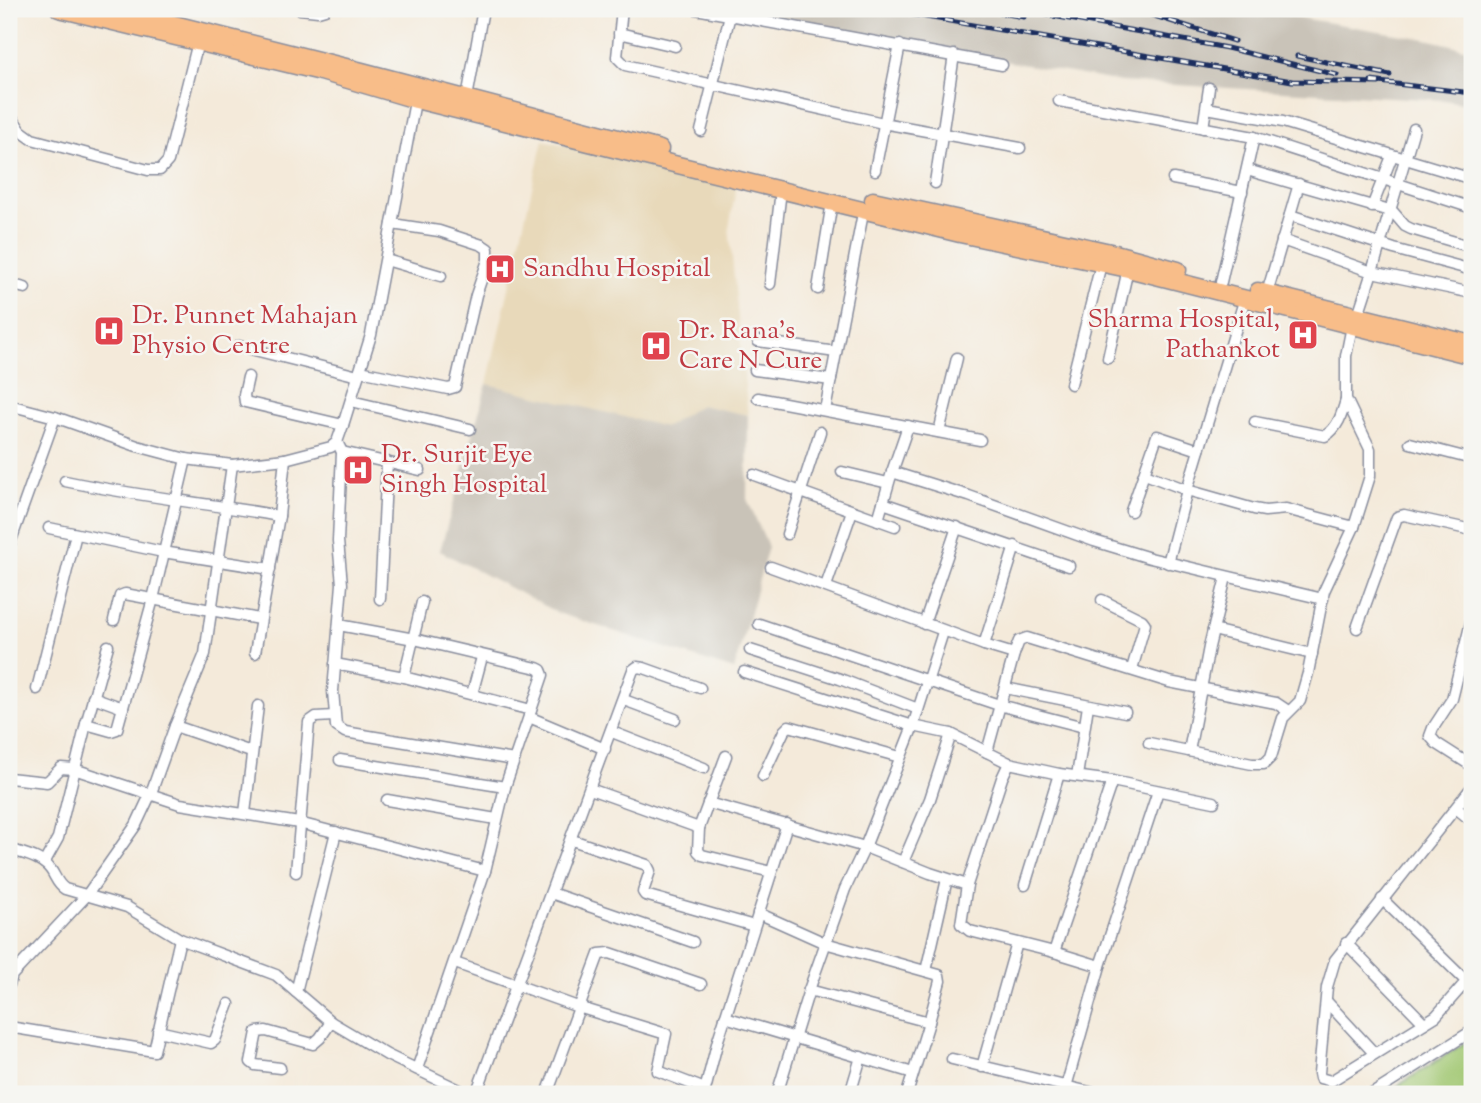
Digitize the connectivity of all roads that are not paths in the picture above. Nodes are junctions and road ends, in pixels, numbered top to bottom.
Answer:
1 (59, 9) edge
2 (300, 9) edge
3 (325, 9) edge
4 (483, 9) edge
5 (622, 9) edge
6 (696, 9) edge
7 (109, 12) edge
8 (730, 15) junction
9 (619, 33) junction
10 (200, 37) junction
11 (900, 45) junction
12 (675, 46) dead end
13 (954, 55) junction
14 (1002, 65) dead end
15 (714, 85) junction
16 (1209, 88) dead end
17 (417, 93) junction
18 (467, 98) junction
19 (1059, 101) dead end
20 (1207, 108) junction
21 (9, 113) edge
22 (883, 123) junction
23 (1203, 128) junction
24 (1414, 129) dead end
25 (701, 131) dead end
26 (941, 134) junction
27 (1254, 138) junction
28 (1020, 148) dead end
29 (1392, 156) junction
30 (1405, 160) junction
31 (875, 170) dead end
32 (1247, 170) junction
33 (1382, 178) junction
34 (1173, 179) dead end
35 (1472, 179) edge
36 (935, 183) dead end
37 (1398, 183) junction
38 (1299, 184) junction
39 (781, 190) junction
40 (1242, 192) junction
41 (832, 202) junction
42 (1372, 207) junction
43 (864, 208) junction
44 (1472, 208) edge
45 (1390, 211) junction
46 (1290, 215) junction
47 (392, 224) junction
48 (1282, 240) junction
49 (1380, 244) junction
50 (1472, 247) edge
51 (1472, 255) edge
52 (386, 260) junction
53 (1101, 264) junction
54 (1128, 269) junction
55 (1470, 270) edge
56 (1372, 272) junction
57 (441, 276) dead end
58 (1221, 282) junction
59 (9, 284) edge
60 (770, 284) dead end
61 (25, 288) dead end
62 (818, 289) dead end
63 (1267, 293) junction
64 (1472, 293) edge
65 (1245, 298) junction
66 (1355, 321) junction
67 (758, 341) dead end
68 (1472, 344) edge
69 (239, 346) dead end
70 (836, 352) junction
71 (1472, 356) edge
72 (957, 358) dead end
73 (1108, 358) dead end
74 (755, 370) dead end
75 (359, 374) junction
76 (248, 377) dead end
77 (831, 380) junction
78 (1071, 384) dead end
79 (758, 398) dead end
80 (1346, 399) junction
81 (351, 401) junction
82 (9, 405) edge
83 (825, 410) junction
84 (55, 417) junction
85 (1255, 422) dead end
86 (343, 425) junction
87 (908, 426) junction
88 (470, 429) dead end
89 (820, 432) dead end
90 (939, 432) junction
91 (980, 440) dead end
92 (1410, 443) dead end
93 (339, 447) junction
94 (1199, 450) junction
95 (186, 459) junction
96 (285, 459) junction
97 (1472, 459) edge
98 (387, 462) junction
99 (232, 465) junction
100 (420, 470) dead end
101 (842, 472) dead end
102 (892, 472) junction
103 (1145, 474) junction
104 (754, 475) dead end
105 (65, 481) dead end
106 (888, 483) junction
107 (1187, 490) junction
108 (802, 493) junction
109 (175, 502) junction
110 (883, 503) junction
111 (227, 507) junction
112 (852, 511) junction
113 (1131, 511) dead end
114 (279, 516) junction
115 (878, 520) junction
116 (895, 526) dead end
117 (957, 527) junction
118 (1354, 527) junction
119 (49, 528) dead end
120 (1472, 530) edge
121 (76, 534) junction
122 (787, 534) dead end
123 (9, 546) edge
124 (1015, 546) junction
125 (163, 552) junction
126 (220, 561) junction
127 (1168, 563) junction
128 (1069, 566) dead end
129 (771, 567) dead end
130 (270, 569) junction
131 (1226, 577) junction
132 (827, 586) junction
133 (153, 599) junction
134 (380, 599) dead end
135 (1323, 599) junction
136 (1102, 600) dead end
137 (422, 603) dead end
138 (213, 612) junction
139 (1472, 618) edge
140 (259, 619) junction
141 (114, 620) dead end
142 (759, 624) dead end
143 (925, 624) junction
144 (340, 625) junction
145 (1357, 628) dead end
146 (1213, 630) junction
147 (943, 632) junction
148 (414, 639) junction
149 (984, 645) junction
150 (108, 646) dead end
151 (750, 650) dead end
152 (255, 653) dead end
153 (1014, 654) junction
154 (1312, 654) junction
155 (482, 657) junction
156 (335, 664) junction
157 (1132, 669) junction
158 (744, 672) dead end
159 (404, 677) junction
160 (928, 682) junction
161 (700, 688) dead end
162 (1004, 688) junction
163 (37, 689) dead end
164 (1201, 689) junction
165 (472, 694) junction
166 (93, 697) junction
167 (624, 700) junction
168 (999, 705) junction
169 (258, 706) dead end
170 (1088, 706) junction
171 (123, 708) junction
172 (918, 709) junction
173 (1288, 711) junction
174 (1125, 712) dead end
175 (530, 713) junction
176 (334, 716) junction
177 (675, 719) dead end
178 (86, 724) junction
179 (175, 726) junction
180 (913, 726) junction
181 (1084, 727) junction
182 (612, 732) junction
183 (951, 734) junction
184 (1149, 743) dead end
185 (605, 749) junction
186 (251, 751) junction
187 (1189, 751) junction
188 (987, 752) junction
189 (726, 756) dead end
190 (900, 757) junction
191 (340, 760) dead end
192 (514, 760) junction
193 (1009, 763) junction
194 (1472, 766) edge
195 (704, 768) dead end
196 (74, 769) junction
197 (1059, 774) junction
198 (763, 776) dead end
199 (1077, 776) junction
200 (9, 778) edge
201 (1112, 780) junction
202 (505, 787) junction
203 (1472, 787) edge
204 (590, 789) junction
205 (1158, 791) junction
206 (151, 793) junction
207 (387, 800) dead end
208 (1213, 802) dead end
209 (708, 803) junction
210 (1455, 808) junction
211 (245, 813) junction
212 (496, 819) junction
213 (1472, 821) edge
214 (299, 823) junction
215 (787, 824) junction
216 (699, 828) junction
217 (335, 832) junction
218 (572, 840) junction
219 (865, 847) junction
220 (9, 849) edge
221 (903, 862) junction
222 (44, 863) junction
223 (485, 871) junction
224 (296, 872) dead end
225 (771, 872) junction
226 (947, 879) junction
227 (967, 885) junction
228 (1025, 885) dead end
229 (551, 892) junction
230 (88, 895) junction
231 (1382, 899) junction
232 (758, 913) junction
233 (754, 926) junction
234 (180, 939) junction
235 (693, 942) dead end
236 (825, 943) junction
237 (1017, 943) junction
238 (1346, 943) junction
239 (1054, 952) junction
240 (455, 963) junction
241 (1100, 966) junction
242 (926, 971) junction
243 (10, 978) edge
244 (1470, 978) edge
245 (516, 984) junction
246 (701, 984) dead end
247 (809, 990) junction
248 (296, 992) junction
249 (1327, 1002) junction
250 (229, 1004) dead end
251 (578, 1007) junction
252 (725, 1017) junction
253 (331, 1022) junction
254 (929, 1022) junction
255 (1424, 1023) junction
256 (9, 1027) edge
257 (158, 1031) junction
258 (1472, 1031) edge
259 (796, 1038) junction
260 (1374, 1053) junction
261 (861, 1057) junction
262 (952, 1059) dead end
263 (982, 1067) junction
264 (279, 1068) dead end
265 (417, 1069) junction
266 (913, 1073) junction
267 (1066, 1087) junction
268 (705, 1092) edge
269 (468, 1094) edge
270 (476, 1094) edge
271 (548, 1094) edge
272 (777, 1094) edge
273 (850, 1094) edge
274 (907, 1094) edge
275 (1098, 1094) edge
276 (1372, 1094) edge

1 - 7 main road
2 - 3 street
4 - 18 street
5 - 9 street
6 - 8 street
7 - 10 main road
8 - 11 street
8 - 15 street
9 - 12 street
9 - 15 street
10 - 17 main road
10 - 21 street
11 - 13 street
11 - 22 street
13 - 14 street
13 - 26 street
15 - 22 street
15 - 25 street
16 - 20 street
17 - 18 main road
17 - 39 main road
17 - 47 street
18 - 58 main road
19 - 23 street
20 - 23 street
20 - 29 street
22 - 26 street
22 - 31 street
23 - 27 street
24 - 30 street
26 - 28 street
26 - 36 street
27 - 32 street
27 - 33 street
29 - 30 street
29 - 33 street
30 - 35 street
30 - 37 street
32 - 38 street
32 - 40 street
33 - 37 street
33 - 42 street
34 - 40 street
37 - 44 street
37 - 45 street
38 - 42 street
38 - 46 street
39 - 41 main road
39 - 60 street
40 - 58 street
41 - 43 main road
41 - 62 street
42 - 45 street
43 - 53 main road
43 - 70 street
45 - 49 street
45 - 50 street
46 - 48 street
46 - 49 street
47 - 52 street
47 - 75 street
48 - 56 street
48 - 63 street
49 - 55 street
49 - 56 street
51 - 55 street
52 - 57 street
52 - 75 street
53 - 54 main road
53 - 78 street
54 - 65 main road
54 - 73 street
56 - 64 street
56 - 66 street
58 - 63 main road
59 - 61 street
63 - 66 main road
65 - 66 main road
65 - 94 street
66 - 68 main road
66 - 71 main road
66 - 80 street
67 - 70 street
69 - 75 street
70 - 77 street
72 - 90 street
74 - 77 street
75 - 81 street
76 - 86 street
77 - 83 street
79 - 83 street
80 - 85 street
80 - 118 street
81 - 86 street
81 - 88 street
82 - 84 street
83 - 87 street
84 - 95 street
84 - 123 street
86 - 93 street
87 - 90 street
87 - 102 street
89 - 108 street
90 - 91 street
92 - 97 street
93 - 96 street
93 - 98 street
93 - 144 street
94 - 103 street
94 - 107 street
95 - 99 street
95 - 109 street
96 - 99 street
96 - 114 street
98 - 100 street
98 - 134 street
99 - 111 street
101 - 106 street
102 - 106 street
102 - 127 street
103 - 107 street
103 - 113 street
104 - 108 street
105 - 109 street
106 - 110 street
107 - 118 street
107 - 127 street
108 - 112 street
108 - 122 street
109 - 111 street
109 - 125 street
110 - 115 street
110 - 117 street
111 - 114 street
111 - 126 street
112 - 115 street
112 - 132 street
114 - 130 street
115 - 116 street
117 - 124 street
117 - 143 street
118 - 135 street
119 - 121 street
120 - 145 street
121 - 125 street
121 - 163 street
124 - 128 street
124 - 149 street
125 - 126 street
125 - 133 street
126 - 130 street
126 - 138 street
127 - 131 street
129 - 132 street
130 - 140 street
131 - 135 street
131 - 146 street
132 - 143 street
133 - 138 street
133 - 141 street
133 - 171 street
135 - 154 street
136 - 157 street
137 - 148 street
138 - 140 street
138 - 179 street
139 - 194 street
140 - 152 street
142 - 160 street
143 - 147 street
144 - 148 street
144 - 156 street
146 - 154 street
146 - 164 street
147 - 149 street
147 - 160 street
148 - 155 street
148 - 159 street
149 - 153 street
150 - 166 street
151 - 172 street
153 - 157 street
153 - 162 street
154 - 173 street
155 - 165 street
155 - 175 street
156 - 159 street
156 - 176 street
157 - 164 street
158 - 180 street
159 - 165 street
160 - 168 street
160 - 172 street
161 - 167 street
162 - 168 street
162 - 170 street
164 - 173 street
164 - 187 street
165 - 175 street
166 - 171 street
166 - 178 street
167 - 177 street
167 - 182 street
168 - 181 street
168 - 188 street
169 - 186 street
170 - 174 street
170 - 181 street
171 - 178 street
172 - 180 street
173 - 187 street
175 - 185 street
175 - 192 street
176 - 192 street
176 - 214 street
178 - 196 street
179 - 186 street
179 - 206 street
180 - 183 street
180 - 190 street
181 - 199 street
182 - 185 street
182 - 195 street
183 - 188 street
183 - 221 street
184 - 187 street
185 - 204 street
186 - 211 street
188 - 193 street
189 - 209 street
190 - 198 street
190 - 219 street
191 - 202 street
192 - 202 street
193 - 197 street
193 - 227 street
196 - 200 street
196 - 206 street
196 - 222 street
197 - 199 street
197 - 228 street
199 - 201 street
201 - 205 street
201 - 239 street
202 - 212 street
203 - 210 street
204 - 216 street
204 - 218 street
205 - 208 street
205 - 241 street
206 - 211 street
206 - 230 street
207 - 212 street
209 - 215 street
209 - 216 street
210 - 213 street
210 - 231 street
211 - 214 street
212 - 223 street
214 - 217 street
214 - 224 street
215 - 219 street
215 - 225 street
216 - 225 street
217 - 223 street
217 - 248 street
218 - 229 street
218 - 233 street
219 - 221 street
219 - 236 street
220 - 222 street
221 - 226 street
222 - 230 street
223 - 240 street
225 - 232 street
226 - 227 street
226 - 242 street
227 - 237 street
229 - 235 street
229 - 245 street
230 - 234 street
230 - 243 street
231 - 238 street
231 - 244 street
232 - 233 street
232 - 236 street
233 - 252 street
234 - 248 street
234 - 257 street
236 - 242 street
236 - 247 street
237 - 239 street
237 - 263 street
238 - 249 street
238 - 255 street
239 - 241 street
240 - 245 street
240 - 265 street
241 - 267 street
242 - 254 street
244 - 255 street
245 - 251 street
245 - 270 street
246 - 251 street
247 - 254 street
247 - 259 street
248 - 253 street
249 - 260 street
249 - 260 street
250 - 257 street
251 - 268 street
251 - 271 street
252 - 259 street
252 - 268 street
253 - 264 street
253 - 265 street
254 - 266 street
255 - 260 street
256 - 257 street
258 - 276 street
259 - 261 street
259 - 272 street
261 - 266 street
261 - 273 street
262 - 263 street
263 - 267 street
265 - 269 street
266 - 274 street
267 - 275 street

